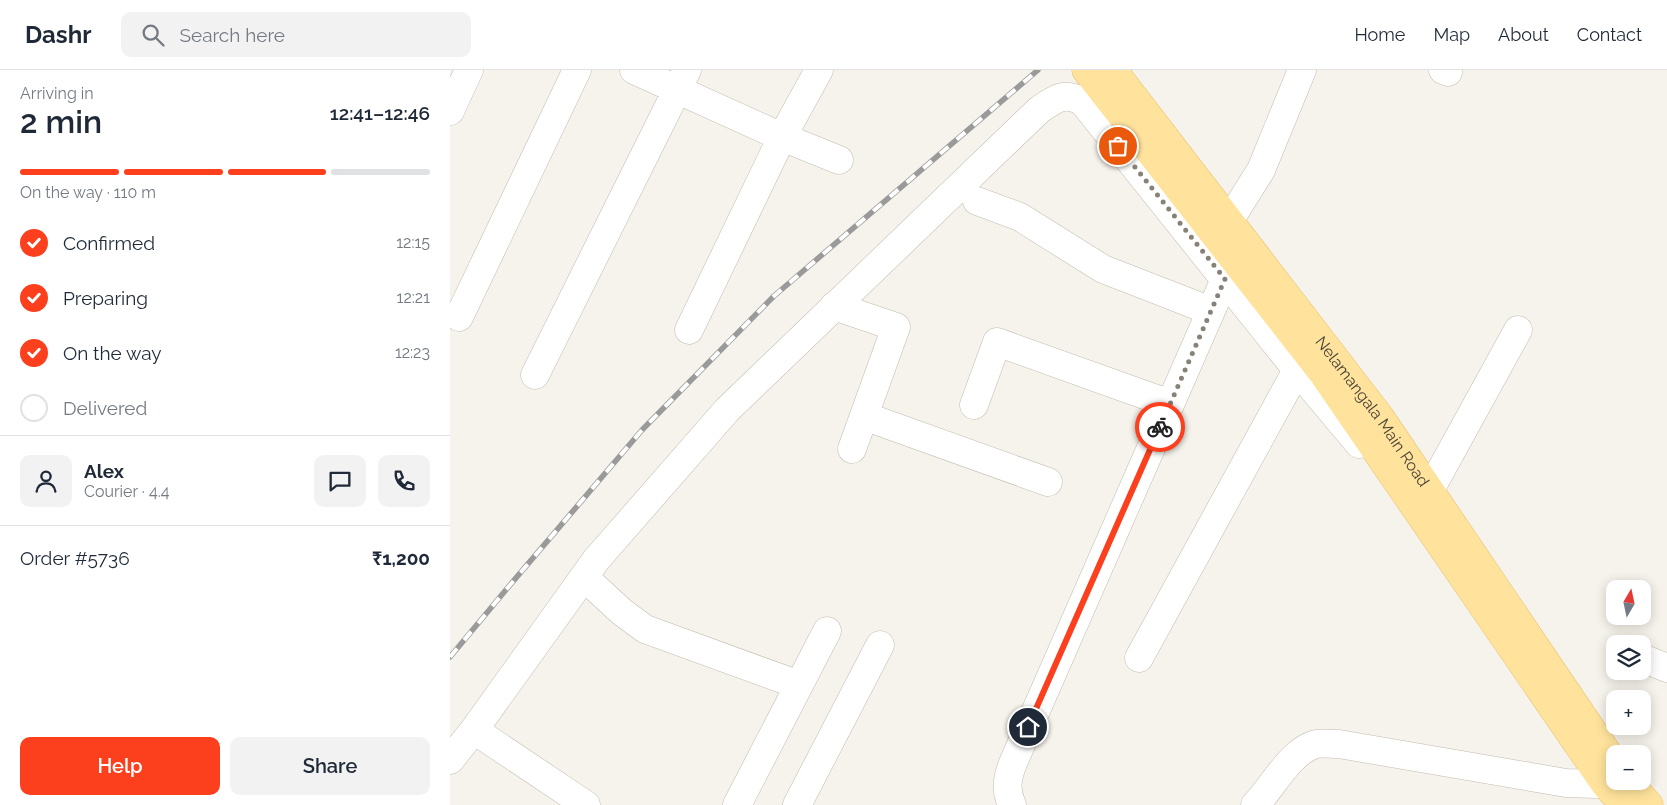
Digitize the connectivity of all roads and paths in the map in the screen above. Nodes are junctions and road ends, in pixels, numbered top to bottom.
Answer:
1 (469, 70) edge
2 (577, 70) edge
3 (634, 70) edge
4 (819, 70) edge
5 (1086, 70) edge
6 (1114, 70) edge
7 (1302, 70) edge
8 (681, 80) edge
9 (450, 111) edge
10 (782, 137) junction
11 (839, 160) dead end
12 (977, 201) dead end
13 (1229, 221) junction
14 (1225, 279) junction
15 (834, 306) junction
16 (1211, 311) junction
17 (459, 318) dead end
18 (689, 330) dead end
19 (1518, 330) dead end
20 (1297, 370) junction
21 (535, 375) dead end
22 (1170, 404) junction
23 (974, 405) dead end
24 (864, 416) junction
25 (852, 449) dead end
26 (1384, 463) junction
27 (1048, 482) dead end
28 (1430, 490) junction
29 (584, 577) junction
30 (827, 631) dead end
31 (880, 645) dead end
32 (1139, 658) dead end
33 (1651, 662) edge
34 (1667, 668) edge
35 (799, 685) junction
36 (474, 730) junction
37 (450, 760) edge
38 (1606, 762) edge
39 (1606, 765) edge
40 (1606, 784) edge
41 (1628, 790) edge
42 (586, 805) edge
43 (737, 805) edge
44 (797, 805) edge
45 (1012, 805) edge
46 (1255, 805) edge
47 (1649, 805) edge

1 - 9 street
2 - 17 street
3 - 8 street
4 - 10 street
5 - 26 main road
6 - 13 main road, Nelamangala Main Road
7 - 13 street
8 - 10 street
8 - 21 street
10 - 11 street
10 - 18 street
12 - 16 street
13 - 28 main road, Nelamangala Main Road
14 - 15 street
14 - 16 street
14 - 20 street
15 - 24 street
15 - 29 street
16 - 22 street
19 - 28 street
20 - 26 street
20 - 32 street
22 - 23 street
22 - 45 street
24 - 25 street
24 - 27 street
26 - 39 main road
28 - 38 main road, Nelamangala Main Road
29 - 35 street
29 - 36 street
30 - 35 street
31 - 44 street
33 - 34 street
35 - 43 street
36 - 37 street
36 - 42 street
40 - 46 street
41 - 47 main road, Nelamangala Main Road

